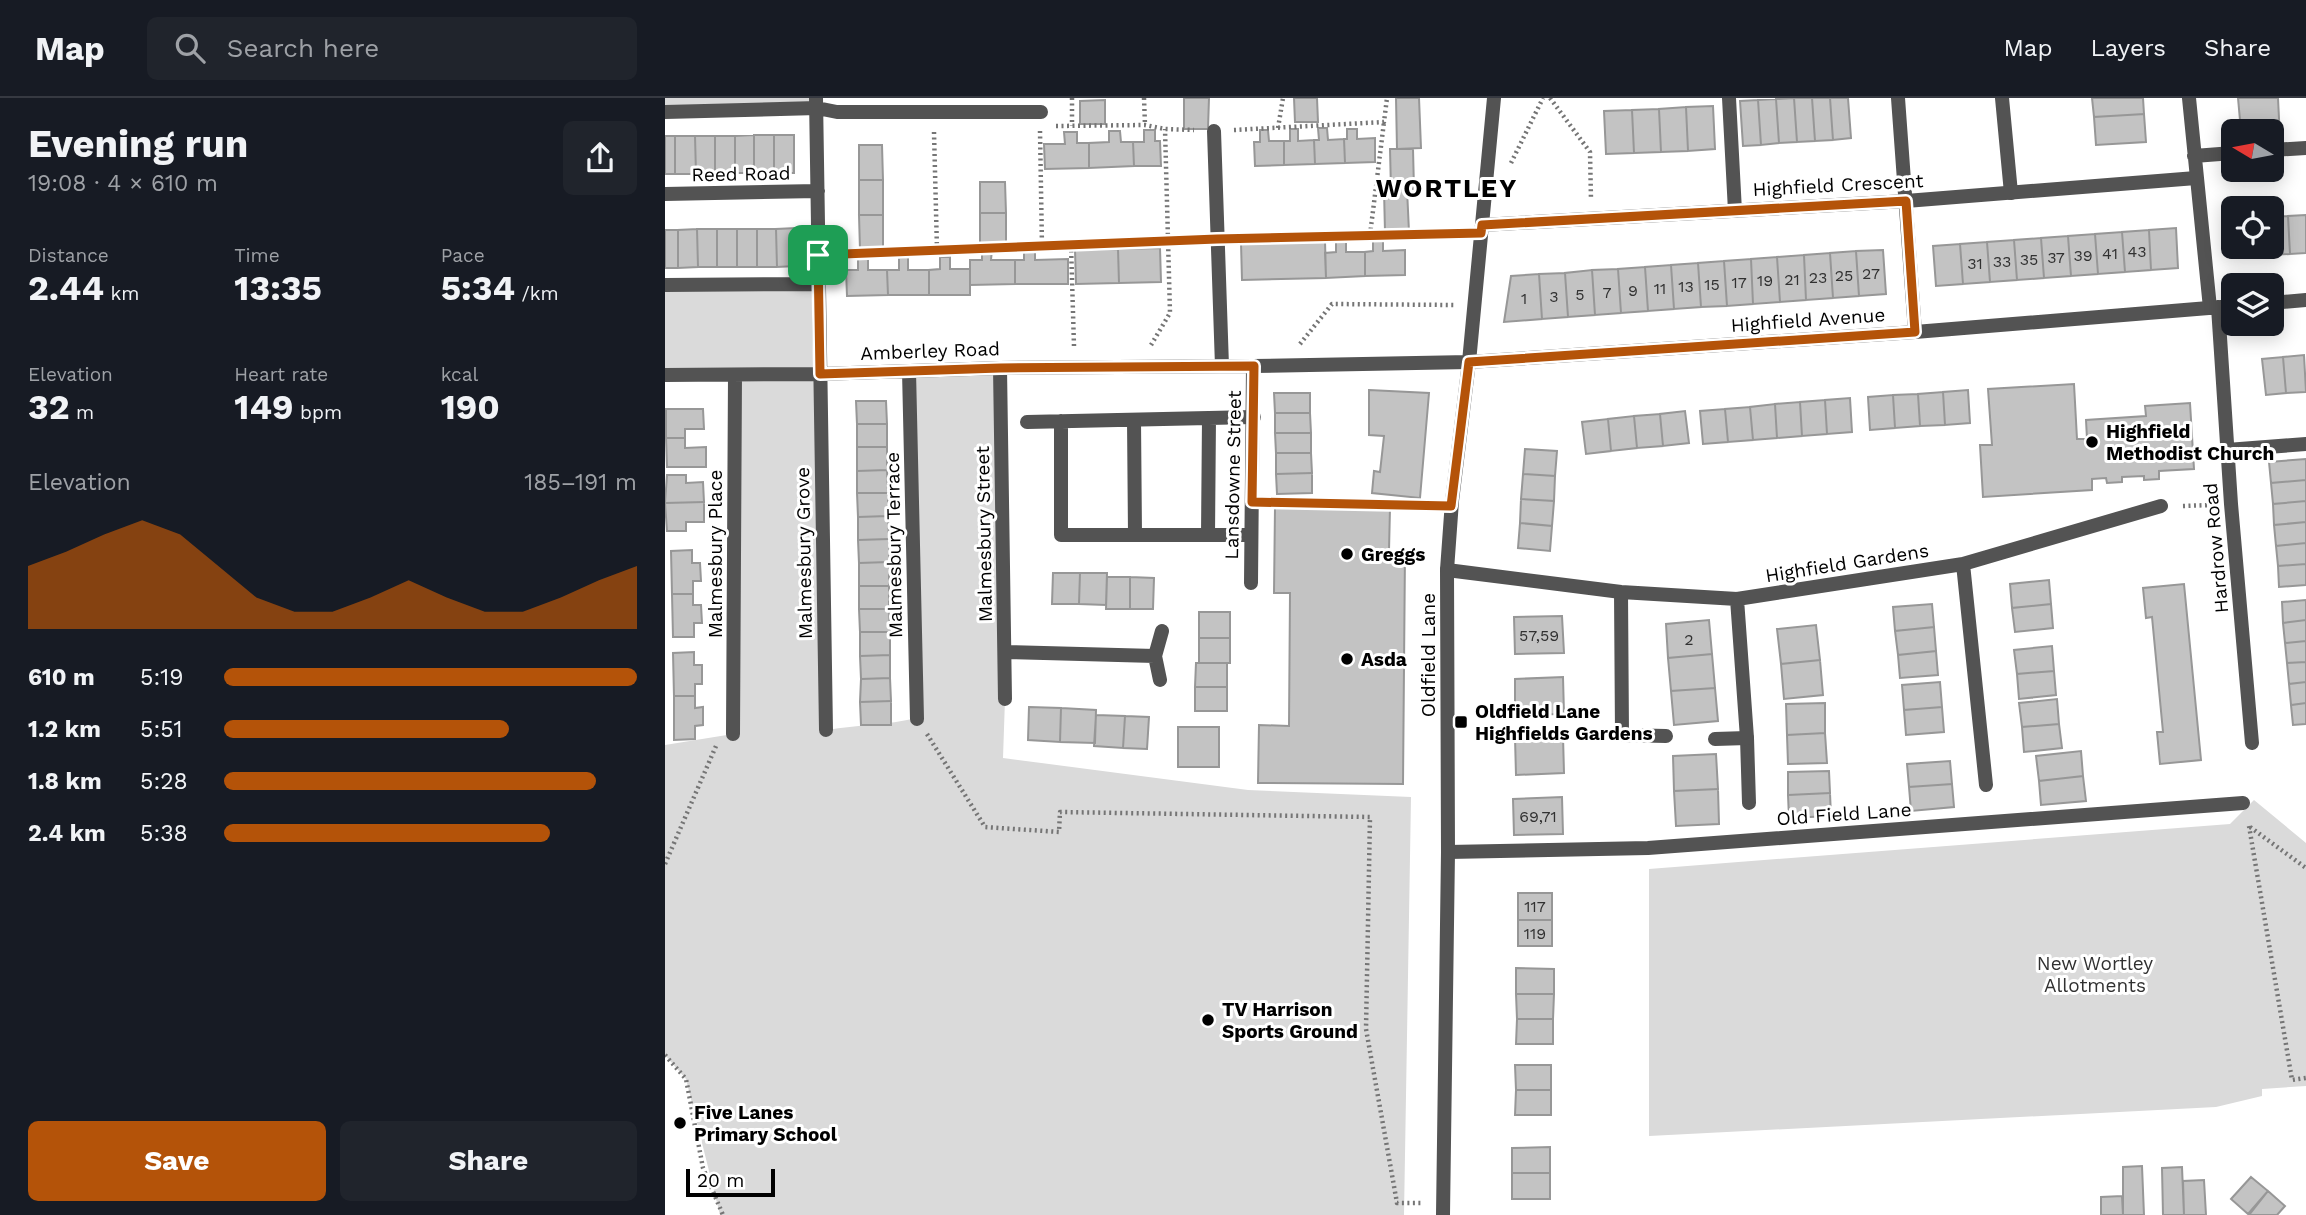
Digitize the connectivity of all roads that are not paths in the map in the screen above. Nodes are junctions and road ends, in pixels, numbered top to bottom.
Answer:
1 (1494, 98) edge
2 (1729, 98) edge
3 (1898, 98) edge
4 (2002, 98) edge
5 (2189, 98) edge
6 (816, 103) edge
7 (665, 112) edge
8 (1041, 112) dead end
9 (1213, 131) road end
10 (2306, 148) edge
11 (2284, 149) edge
12 (2221, 154) edge
13 (2194, 156) junction
14 (2196, 178) junction
15 (818, 191) junction
16 (2011, 193) junction
17 (665, 194) edge
18 (1906, 201) junction
19 (1735, 211) junction
20 (1481, 229) junction
21 (817, 284) junction
22 (665, 285) edge
23 (2306, 300) edge
24 (2284, 302) edge
25 (2220, 307) edge
26 (1915, 332) junction
27 (1469, 362) junction
28 (1222, 366) junction
29 (1254, 366) junction
30 (1000, 368) junction
31 (909, 371) junction
32 (820, 374) junction
33 (665, 375) edge
34 (735, 375) junction
35 (1254, 417) junction
36 (1209, 418) junction
37 (1135, 420) junction
38 (1061, 421) junction
39 (1027, 422) dead end
40 (2306, 444) edge
41 (2227, 450) junction
42 (2161, 506) road end
43 (1135, 535) junction
44 (1208, 535) junction
45 (1251, 535) junction
46 (1963, 564) junction
47 (1447, 570) junction
48 (1251, 583) dead end
49 (1622, 592) junction
50 (1737, 599) junction
51 (1162, 631) dead end
52 (1006, 652) junction
53 (1155, 656) junction
54 (1160, 680) dead end
55 (1005, 699) dead end
56 (917, 719) road end
57 (826, 730) dead end
58 (733, 734) road end
59 (1666, 736) dead end
60 (1747, 738) junction
61 (1715, 739) dead end
62 (2252, 743) dead end
63 (1986, 785) dead end
64 (1749, 803) dead end
65 (2243, 803) road end
66 (1448, 852) junction
67 (1443, 1209) edge

1 - 20 street, Oldfield Lane
2 - 19 street
3 - 18 street
4 - 16 street
5 - 13 street, Hardrow Road
6 - 7 street
6 - 8 street
6 - 15 street, Malmesbury Grove
9 - 28 street
10 - 11 street
12 - 13 street
13 - 14 street, Hardrow Road
14 - 16 street, Highfield Crescent
14 - 25 street, Hardrow Road
15 - 17 street, Reed Road
15 - 21 street, Malmesbury Grove
16 - 18 street, Highfield Crescent
18 - 19 street, Highfield Crescent
18 - 26 street
19 - 20 street, Highfield Crescent
20 - 27 street, Oldfield Lane
21 - 22 street
21 - 32 street, Malmesbury Grove
23 - 24 street
25 - 26 street, Highfield Avenue
25 - 41 street, Hardrow Road
26 - 27 street, Highfield Avenue
27 - 29 street, Amberley Road
27 - 47 street, Oldfield Lane
28 - 29 street, Amberley Road
28 - 30 street, Amberley Road
29 - 35 street, Lansdowne Street
30 - 31 street, Amberley Road
30 - 52 street, Malmesbury Street
31 - 32 street, Amberley Road
31 - 56 street, Malmesbury Terrace
32 - 34 street, Amberley Road
32 - 57 street, Malmesbury Grove
33 - 34 street, Amberley Road
34 - 58 street, Malmesbury Place
35 - 36 street
35 - 45 street, Lansdowne Street
36 - 37 street
36 - 44 street
37 - 38 street
37 - 43 street
38 - 39 street
38 - 43 street
40 - 41 street
41 - 62 street, Hardrow Road
42 - 46 street, Highfield Gardens
43 - 44 street
44 - 45 street
45 - 48 street, Lansdowne Street
46 - 50 street, Highfield Gardens
46 - 63 street
47 - 49 street, Highfield Gardens
47 - 66 street, Oldfield Lane
49 - 50 street, Highfield Gardens
49 - 59 street
50 - 60 street
51 - 53 street
52 - 53 street
52 - 55 street, Malmesbury Street
53 - 54 street
60 - 61 street
60 - 64 street
65 - 66 street, Old Field Lane
66 - 67 street, Oldfield Lane

